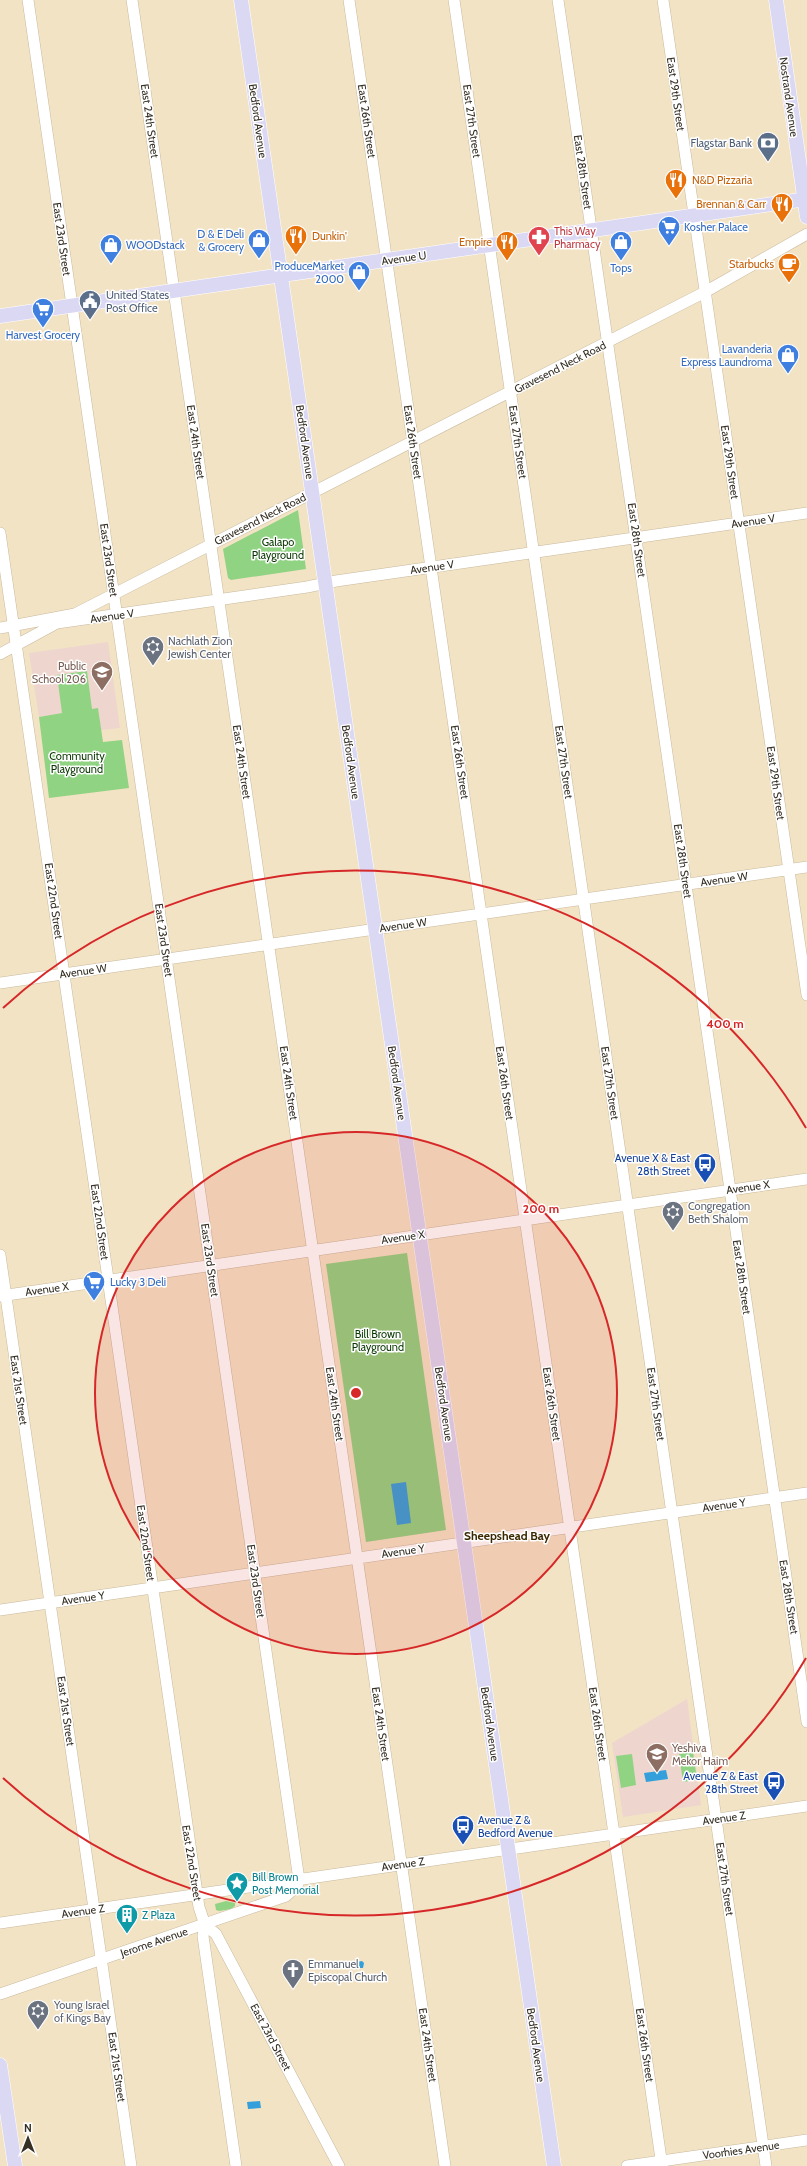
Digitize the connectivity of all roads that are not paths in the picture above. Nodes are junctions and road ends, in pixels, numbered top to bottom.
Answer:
1 (28, 0) edge
2 (132, 0) edge
3 (241, 0) edge
4 (349, 0) edge
5 (454, 0) edge
6 (558, 0) edge
7 (663, 0) edge
8 (776, 0) edge
9 (806, 199) edge
10 (694, 215) junction
11 (807, 217) edge
12 (592, 230) junction
13 (807, 234) edge
14 (489, 246) junction
15 (387, 260) junction
16 (280, 275) junction
17 (174, 291) junction
18 (705, 292) junction
19 (72, 306) junction
20 (0, 316) edge
21 (608, 342) junction
22 (511, 392) junction
23 (413, 441) junction
24 (312, 493) junction
25 (807, 514) edge
26 (739, 523) junction
27 (0, 533) edge
28 (636, 538) junction
29 (212, 544) junction
30 (534, 552) junction
31 (432, 567) junction
32 (325, 582) junction
33 (114, 595) junction
34 (219, 600) junction
35 (75, 614) joint
36 (117, 615) junction
37 (13, 625) junction
38 (0, 628) edge
39 (16, 646) junction
40 (0, 654) edge
41 (807, 867) edge
42 (789, 869) junction
43 (686, 884) junction
44 (584, 899) junction
45 (482, 914) junction
46 (375, 929) junction
47 (269, 944) junction
48 (167, 959) junction
49 (64, 974) junction
50 (0, 983) edge
51 (807, 995) edge
52 (807, 1179) edge
53 (730, 1190) junction
54 (627, 1205) junction
55 (524, 1220) junction
56 (419, 1235) junction
57 (312, 1250) junction
58 (0, 1255) edge
59 (211, 1265) junction
60 (108, 1280) junction
61 (3, 1295) edge
62 (807, 1493) edge
63 (774, 1498) junction
64 (672, 1513) junction
65 (570, 1528) junction
66 (464, 1543) junction
67 (357, 1558) junction
68 (255, 1573) junction
69 (152, 1588) junction
70 (50, 1602) junction
71 (0, 1610) edge
72 (807, 1722) edge
73 (807, 1806) edge
74 (716, 1819) junction
75 (614, 1834) junction
76 (508, 1850) junction
77 (402, 1865) junction
78 (299, 1880) junction
79 (197, 1894) junction
80 (94, 1909) junction
81 (200, 1911) joint
82 (0, 1923) edge
83 (205, 1925) junction
84 (101, 1960) junction
85 (0, 1994) edge
86 (0, 2065) edge
87 (807, 2140) edge
88 (764, 2146) junction
89 (662, 2164) edge
90 (14, 2166) edge
91 (131, 2166) edge
92 (236, 2166) edge
93 (339, 2166) edge
94 (445, 2166) edge
95 (554, 2166) edge
96 (627, 2166) edge
97 (766, 2166) edge

1 - 19 street, East 23rd Street
2 - 17 street, East 24th Street
3 - 16 main road, Bedford Avenue
4 - 15 street, East 26th Street
5 - 14 street, East 27th Street
6 - 12 street, East 28th Street
7 - 10 street, East 29th Street
8 - 9 main road, Nostrand Avenue
9 - 10 main road, Avenue U
9 - 11 main road, Nostrand Avenue
10 - 12 main road, Avenue U
10 - 18 street, East 29th Street
12 - 14 main road, Avenue U
12 - 21 street, East 28th Street
13 - 18 street, Gravesend Neck Road
14 - 15 main road, Avenue U
14 - 22 street, East 27th Street
15 - 16 main road, Avenue U
15 - 23 street, East 26th Street
16 - 17 main road, Avenue U
16 - 24 main road, Bedford Avenue
17 - 19 main road, Avenue U
17 - 29 street, East 24th Street
18 - 21 street, Gravesend Neck Road
18 - 26 street, East 29th Street
19 - 20 main road, Avenue U
19 - 33 street, East 23rd Street
21 - 22 street, Gravesend Neck Road
21 - 28 street, East 28th Street
22 - 23 street, Gravesend Neck Road
22 - 30 street, East 27th Street
23 - 24 street, Gravesend Neck Road
23 - 31 street, East 26th Street
24 - 29 street, Gravesend Neck Road
24 - 32 main road, Bedford Avenue
25 - 26 street, Avenue V
26 - 28 street, Avenue V
26 - 42 street, East 29th Street
27 - 37 street, East 22nd Street
28 - 30 street, Avenue V
28 - 43 street, East 28th Street
29 - 33 street, Gravesend Neck Road
29 - 34 street, East 24th Street
30 - 31 street, Avenue V
30 - 44 street, East 27th Street
31 - 32 street, Avenue V
31 - 45 street, East 26th Street
32 - 34 street, Avenue V
32 - 46 main road, Bedford Avenue
33 - 35 street, Gravesend Neck Road
33 - 36 street, East 23rd Street
34 - 36 street, Avenue V
34 - 47 street, East 24th Street
35 - 37 street, Avenue V
36 - 39 street, Avenue V
36 - 48 street, East 23rd Street
37 - 38 street, Avenue V
37 - 39 street, East 22nd Street
39 - 40 street
39 - 49 street, East 22nd Street
41 - 42 street, Avenue W
42 - 43 street, Avenue W
42 - 51 street, East 29th Street
43 - 44 street, Avenue W
43 - 53 street, East 28th Street
44 - 45 street, Avenue W
44 - 54 street, East 27th Street
45 - 46 street, Avenue W
45 - 55 street, East 26th Street
46 - 47 street, Avenue W
46 - 56 main road, Bedford Avenue
47 - 48 street, Avenue W
47 - 57 street, East 24th Street
48 - 49 street, Avenue W
48 - 59 street, East 23rd Street
49 - 50 street, Avenue W
49 - 60 street, East 22nd Street
52 - 53 street, Avenue X
53 - 54 street, Avenue X
53 - 63 street, East 28th Street
54 - 55 street, Avenue X
54 - 64 street, East 27th Street
55 - 56 street, Avenue X
55 - 65 street, East 26th Street
56 - 57 street, Avenue X
56 - 66 main road, Bedford Avenue
57 - 59 street, Avenue X
57 - 67 street, East 24th Street
58 - 61 street, East 21st Street
59 - 60 street, Avenue X
59 - 68 street, East 23rd Street
60 - 61 street, Avenue X
60 - 69 street, East 22nd Street
61 - 70 street, East 21st Street
62 - 63 street, Avenue Y
63 - 64 street, Avenue Y
63 - 72 street, East 28th Street
64 - 65 street, Avenue Y
64 - 74 street, East 27th Street
65 - 66 street, Avenue Y
65 - 75 street, East 26th Street
66 - 67 street, Avenue Y
66 - 76 main road, Bedford Avenue
67 - 68 street, Avenue Y
67 - 77 street, East 24th Street
68 - 69 street, Avenue Y
68 - 78 street, East 23rd Street
69 - 70 street, Avenue Y
69 - 79 street, East 22nd Street
70 - 71 street, Avenue Y
70 - 80 street, East 21st Street
73 - 74 street, Avenue Z
74 - 75 street, Avenue Z
74 - 88 street, East 27th Street
75 - 76 street, Avenue Z
75 - 89 street, East 26th Street
76 - 77 street, Avenue Z
76 - 95 main road, Bedford Avenue
77 - 78 street, Avenue Z
77 - 94 street, East 24th Street
78 - 79 street, Avenue Z
78 - 83 street, Jerome Avenue
79 - 80 street, Avenue Z
79 - 81 street, East 22nd Street
80 - 82 street, Avenue Z
80 - 84 street, East 21st Street
81 - 83 street, East 23rd Street
83 - 84 street, Jerome Avenue
83 - 92 street
83 - 93 street, East 23rd Street
84 - 85 street, Jerome Avenue
84 - 91 street, East 21st Street
86 - 90 main road
87 - 88 street, Voorhies Avenue
88 - 89 street, Voorhies Avenue
88 - 97 street, East 27th Street
89 - 96 street, Voorhies Avenue

